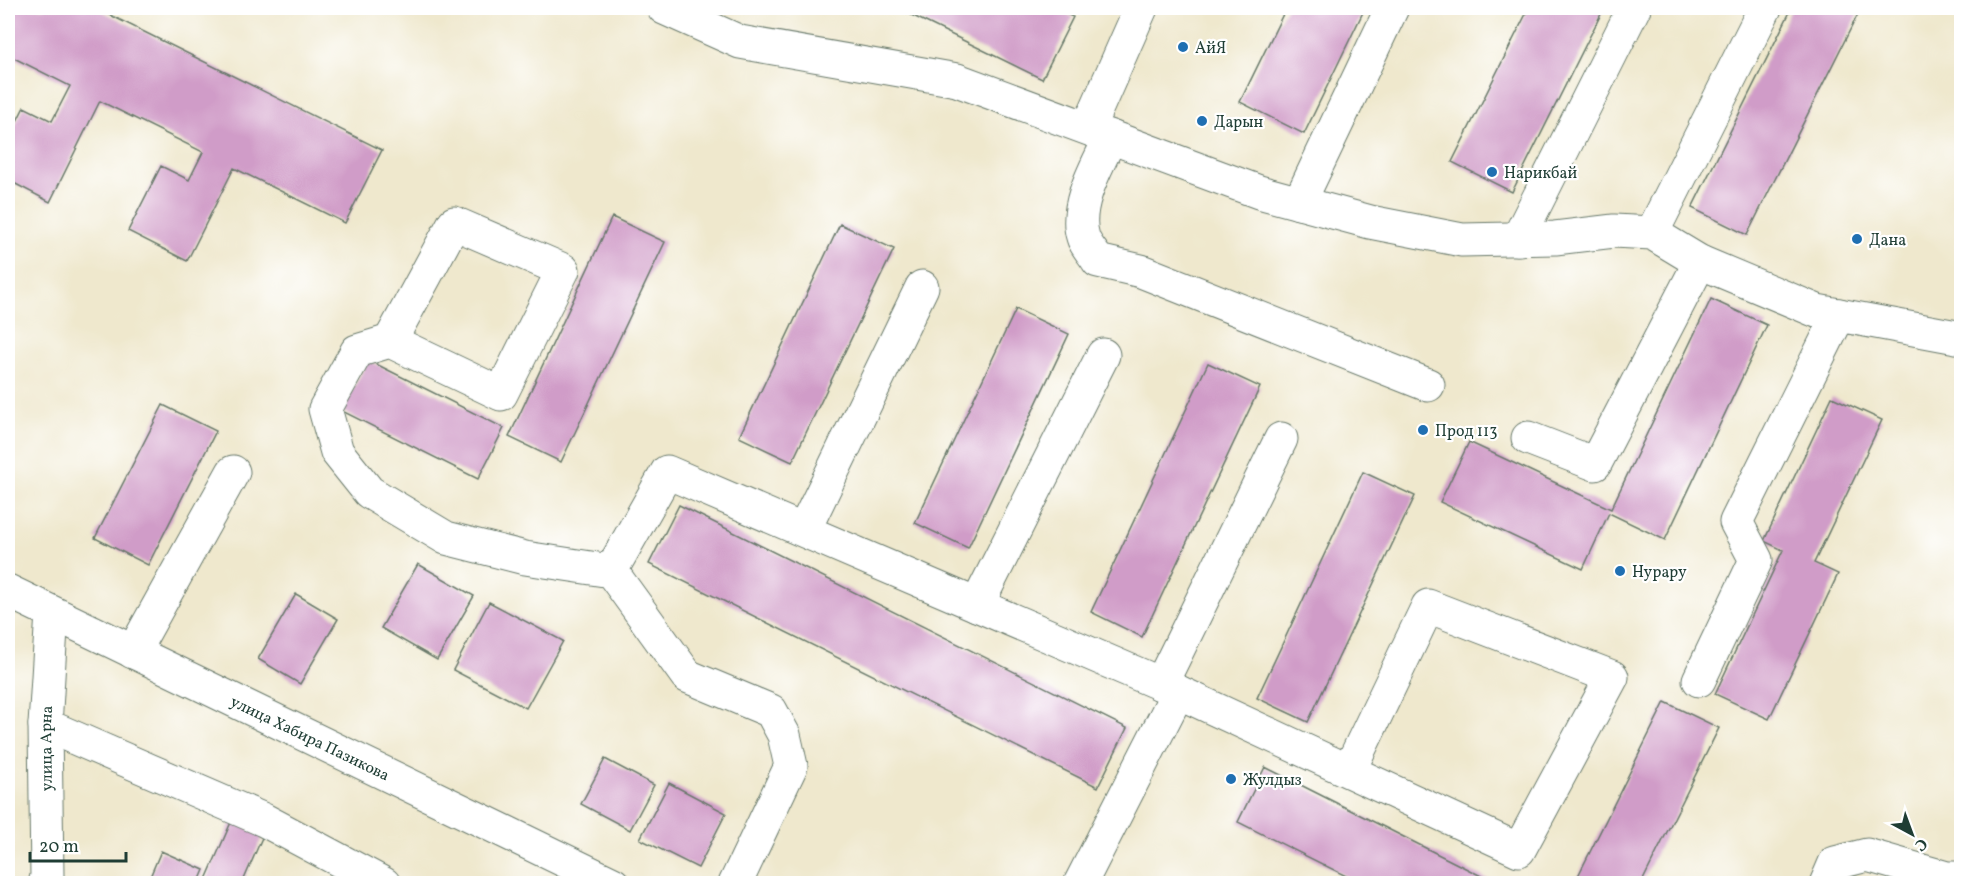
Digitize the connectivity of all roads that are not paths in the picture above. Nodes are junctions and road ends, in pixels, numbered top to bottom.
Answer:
1 (664, 8) edge
2 (1141, 8) edge
3 (1392, 8) edge
4 (1634, 8) edge
5 (1765, 8) edge
6 (1099, 133) junction
7 (1299, 203) junction
8 (1652, 233) junction
9 (1518, 239) junction
10 (1700, 262) junction
11 (922, 287) dead end
12 (1839, 315) junction
13 (1962, 338) edge
14 (390, 341) junction
15 (1102, 355) dead end
16 (1428, 385) dead end
17 (1528, 438) dead end
18 (1281, 439) dead end
19 (233, 472) dead end
20 (804, 530) junction
21 (610, 571) junction
22 (8, 591) edge
23 (977, 605) junction
24 (52, 613) junction
25 (133, 652) junction
26 (1699, 680) dead end
27 (1170, 688) junction
28 (45, 725) junction
29 (1349, 771) junction
30 (1962, 878) edge
31 (45, 884) edge
32 (384, 884) edge
33 (613, 884) edge
34 (735, 884) edge
35 (1080, 884) edge
36 (1826, 884) edge

1 - 6 street
2 - 6 street
3 - 7 street
4 - 9 street
5 - 8 street
6 - 7 street
6 - 16 street
7 - 9 street
8 - 9 street
8 - 10 street
10 - 12 street
10 - 17 street
11 - 20 street
12 - 13 street
12 - 26 street
14 - 14 street
14 - 21 street
15 - 23 street
18 - 27 street
19 - 25 street
20 - 21 street
20 - 23 street
21 - 34 street
22 - 24 street, улица Хабира Пазикова
23 - 27 street
24 - 25 street, улица Хабира Пазикова
24 - 28 street, улица Арна
25 - 33 street, улица Хабира Пазикова
27 - 29 street
27 - 35 street
28 - 31 street, улица Арна
28 - 32 street
29 - 29 street
30 - 36 street

